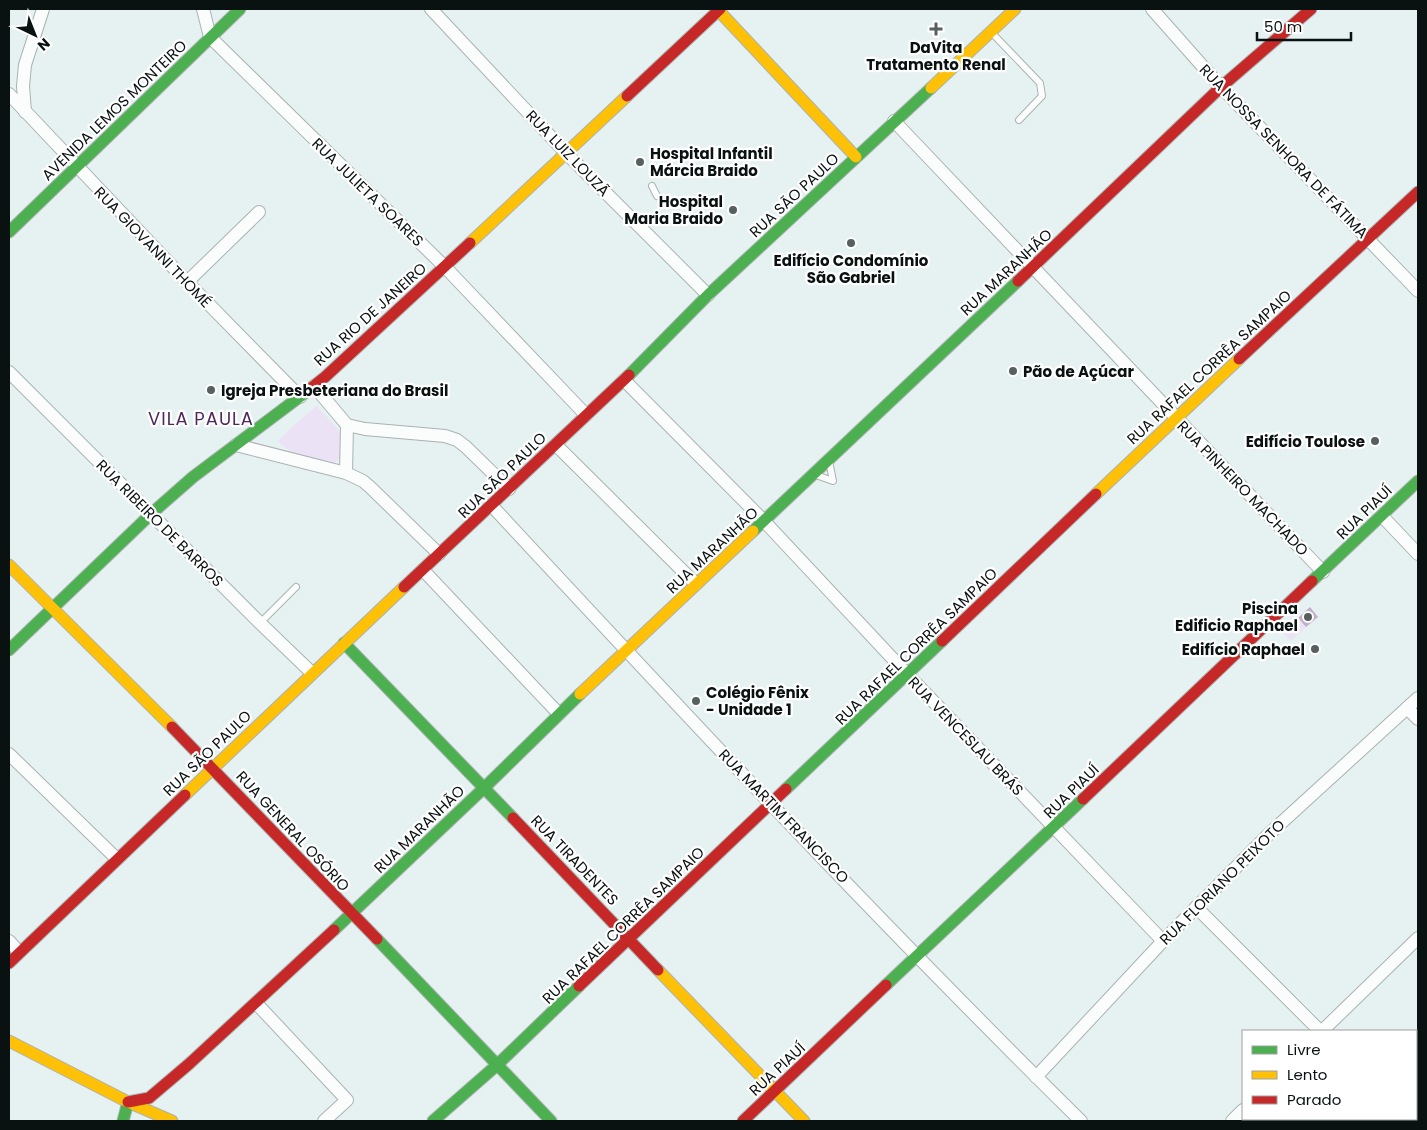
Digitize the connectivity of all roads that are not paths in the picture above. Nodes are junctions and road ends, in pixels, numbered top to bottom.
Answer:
1 (43, 9) edge
2 (203, 9) edge
3 (240, 9) edge
4 (431, 9) edge
5 (718, 9) edge
6 (1015, 9) edge
7 (1152, 9) edge
8 (1311, 9) edge
9 (991, 32) junction
10 (210, 37) junction
11 (1221, 87) junction
12 (9, 94) edge
13 (25, 112) junction
14 (1019, 120) dead end
15 (894, 121) junction
16 (566, 153) junction
17 (856, 157) junction
18 (77, 166) junction
19 (652, 186) dead end
20 (1418, 192) edge
21 (657, 196) dead end
22 (259, 212) dead end
23 (9, 232) edge
24 (1369, 239) junction
25 (444, 267) junction
26 (1033, 268) junction
27 (187, 282) junction
28 (1418, 291) edge
29 (708, 295) junction
30 (9, 372) edge
31 (624, 380) junction
32 (314, 386) junction
33 (300, 397) junction
34 (586, 415) junction
35 (1176, 417) junction
36 (347, 425) junction
37 (556, 444) junction
38 (236, 445) junction
39 (828, 460) junction
40 (346, 473) junction
41 (814, 474) junction
42 (1418, 481) edge
43 (509, 489) junction
44 (492, 506) junction
45 (150, 514) junction
46 (1382, 516) junction
47 (764, 521) junction
48 (439, 554) junction
49 (1418, 554) edge
50 (9, 566) edge
51 (423, 570) junction
52 (1323, 572) junction
53 (696, 584) junction
54 (296, 587) dead end
55 (52, 608) junction
56 (260, 623) junction
57 (344, 643) junction
58 (9, 650) edge
59 (626, 651) junction
60 (312, 673) junction
61 (908, 674) junction
62 (1418, 698) edge
63 (1407, 708) junction
64 (559, 714) junction
65 (1418, 720) edge
66 (9, 754) edge
67 (213, 768) junction
68 (484, 788) junction
69 (772, 804) junction
70 (1054, 827) junction
71 (118, 859) junction
72 (1196, 907) junction
73 (351, 914) junction
74 (1418, 938) edge
75 (630, 939) junction
76 (9, 940) edge
77 (1163, 941) junction
78 (20, 952) junction
79 (918, 956) junction
80 (9, 963) edge
81 (256, 1002) junction
82 (1320, 1030) edge
83 (1322, 1030) edge
84 (9, 1041) edge
85 (498, 1065) junction
86 (1036, 1077) junction
87 (774, 1092) junction
88 (128, 1102) junction
89 (1242, 1111) edge
90 (123, 1121) edge
91 (172, 1121) edge
92 (324, 1121) edge
93 (433, 1121) edge
94 (551, 1121) edge
95 (743, 1121) edge
96 (804, 1121) edge
97 (1081, 1121) edge
98 (1232, 1121) edge

1 - 13 street
2 - 10 street
3 - 10 street, AVENIDA LEMOS MONTEIRO
4 - 16 street, RUA LUIZ LOUZÃ
5 - 16 street, RUA RIO DE JANEIRO
5 - 17 street
6 - 9 street, RUA SÃO PAULO
7 - 11 street, RUA NOSSA SENHORA DE FÁTIMA
8 - 11 street, RUA MARANHÃO
9 - 14 lane
9 - 15 street, RUA SÃO PAULO
10 - 18 street, AVENIDA LEMOS MONTEIRO
10 - 25 street, RUA JULIETA SOARES
11 - 24 street, RUA NOSSA SENHORA DE FÁTIMA
11 - 26 street, RUA MARANHÃO
12 - 13 street, RUA GIOVANNI THOMÉ
13 - 18 street, RUA GIOVANNI THOMÉ
15 - 17 street, RUA SÃO PAULO
15 - 26 street, RUA PINHEIRO MACHADO
16 - 25 street, RUA RIO DE JANEIRO
16 - 29 street, RUA LUIZ LOUZÃ
17 - 29 street, RUA SÃO PAULO
18 - 23 street, AVENIDA LEMOS MONTEIRO
18 - 27 street, RUA GIOVANNI THOMÉ
19 - 21 lane
20 - 24 street, RUA RAFAEL CORRÊA SAMPAIO
22 - 27 street
24 - 28 street, RUA NOSSA SENHORA DE FÁTIMA
24 - 35 street, RUA RAFAEL CORRÊA SAMPAIO
25 - 32 street, RUA RIO DE JANEIRO
25 - 34 street, RUA JULIETA SOARES
26 - 35 street, RUA PINHEIRO MACHADO
26 - 39 street, RUA MARANHÃO
27 - 33 street, RUA GIOVANNI THOMÉ
29 - 31 street, RUA SÃO PAULO
30 - 45 street, RUA RIBEIRO DE BARROS
31 - 34 street, RUA SÃO PAULO
31 - 47 street, RUA VENCESLAU BRÁS
32 - 33 street, RUA RIO DE JANEIRO
32 - 36 street
33 - 38 street, RUA RIO DE JANEIRO
34 - 37 street, RUA SÃO PAULO
35 - 52 street, RUA PINHEIRO MACHADO
35 - 61 street, RUA RAFAEL CORRÊA SAMPAIO
36 - 40 street
36 - 43 street
37 - 43 street, RUA SÃO PAULO
37 - 53 street
38 - 40 street
38 - 45 street, RUA RIO DE JANEIRO
39 - 41 street, RUA MARANHÃO
39 - 41 lane
40 - 48 street
41 - 47 street, RUA MARANHÃO
42 - 46 street, RUA PIAUÍ
43 - 44 street, RUA SÃO PAULO
44 - 48 street, RUA SÃO PAULO
44 - 59 street, RUA MARTIM FRANCISCO
45 - 55 street, RUA RIO DE JANEIRO
45 - 56 street, RUA RIBEIRO DE BARROS
46 - 49 street
46 - 52 street, RUA PIAUÍ
47 - 53 street, RUA MARANHÃO
47 - 61 street, RUA VENCESLAU BRÁS
48 - 51 street, RUA SÃO PAULO
50 - 55 street, RUA GENERAL OSÓRIO
51 - 57 street, RUA SÃO PAULO
51 - 64 street
52 - 70 street, RUA PIAUÍ
53 - 59 street, RUA MARANHÃO
54 - 56 lane
55 - 58 street, RUA RIO DE JANEIRO
55 - 67 street, RUA GENERAL OSÓRIO
56 - 60 street, RUA RIBEIRO DE BARROS
57 - 60 street, RUA SÃO PAULO
57 - 68 street, RUA TIRADENTES
59 - 64 street, RUA MARANHÃO
59 - 69 street, RUA MARTIM FRANCISCO
60 - 67 street, RUA SÃO PAULO
61 - 69 street, RUA RAFAEL CORRÊA SAMPAIO
61 - 70 street, RUA VENCESLAU BRÁS
62 - 63 street, RUA FLORIANO PEIXOTO
63 - 65 street
63 - 72 street, RUA FLORIANO PEIXOTO
64 - 68 street, RUA MARANHÃO
66 - 71 street
67 - 71 street, RUA SÃO PAULO
67 - 73 street, RUA GENERAL OSÓRIO
68 - 73 street, RUA MARANHÃO
68 - 75 street, RUA TIRADENTES
69 - 75 street, RUA RAFAEL CORRÊA SAMPAIO
69 - 79 street, RUA MARTIM FRANCISCO
70 - 77 street, RUA VENCESLAU BRÁS
70 - 79 street, RUA PIAUÍ
71 - 78 street, RUA SÃO PAULO
72 - 77 street, RUA FLORIANO PEIXOTO
72 - 82 street
73 - 81 street, RUA MARANHÃO
73 - 85 street, RUA GENERAL OSÓRIO
74 - 83 street
75 - 85 street, RUA RAFAEL CORRÊA SAMPAIO
75 - 87 street, RUA TIRADENTES
76 - 78 street
77 - 86 street, RUA FLORIANO PEIXOTO
78 - 80 street, RUA SÃO PAULO
79 - 86 street, RUA MARTIM FRANCISCO
79 - 87 street, RUA PIAUÍ
81 - 88 street, RUA MARANHÃO
81 - 92 street
84 - 88 street
85 - 93 street, RUA RAFAEL CORRÊA SAMPAIO
85 - 94 street, RUA GENERAL OSÓRIO
86 - 97 street, RUA MARTIM FRANCISCO
87 - 95 street, RUA PIAUÍ
87 - 96 street, RUA TIRADENTES
88 - 90 street
88 - 91 street
89 - 98 street

